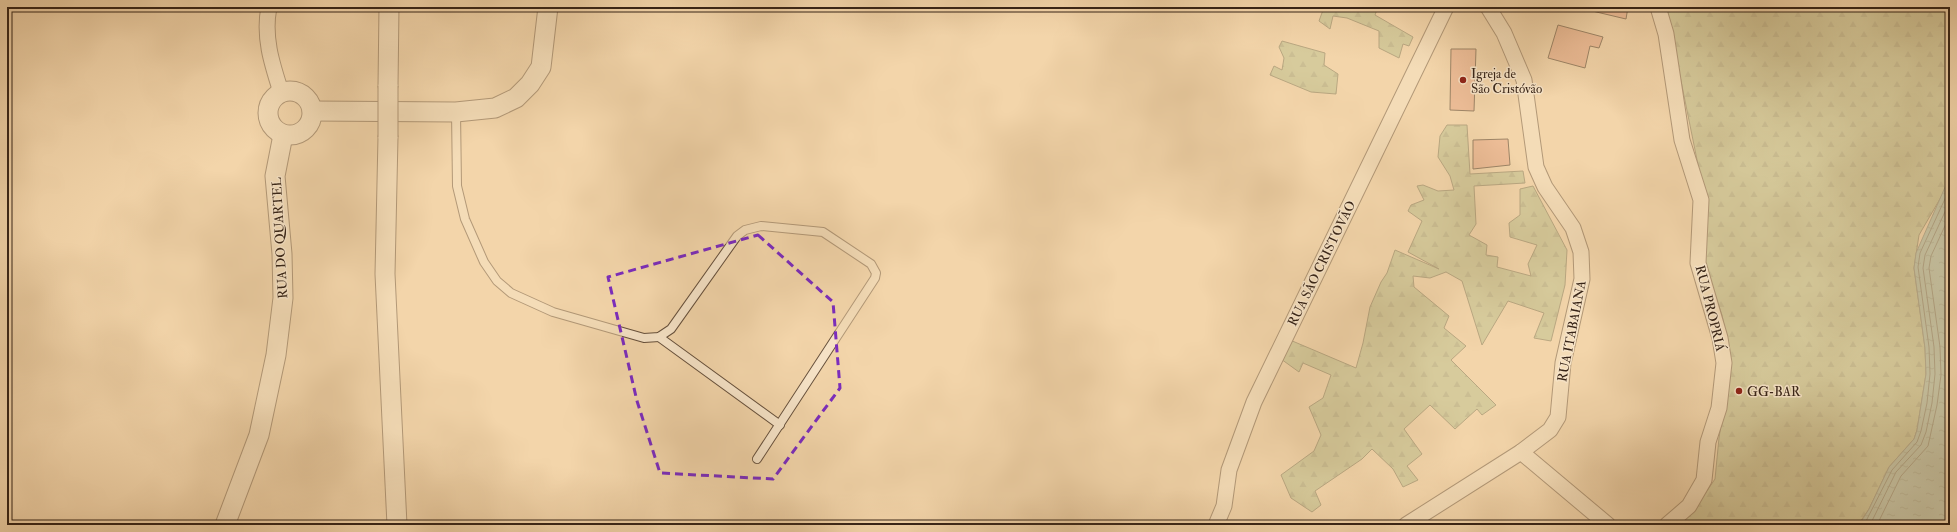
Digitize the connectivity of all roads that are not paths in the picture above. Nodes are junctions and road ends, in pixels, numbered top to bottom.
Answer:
1 (269, 7) edge
2 (389, 7) edge
3 (548, 7) edge
4 (1446, 7) edge
5 (1488, 7) edge
6 (1658, 7) edge
7 (281, 92) junction
8 (312, 111) junction
9 (456, 112) junction
10 (282, 135) junction
11 (659, 337) junction
12 (780, 425) junction
13 (1521, 452) junction
14 (757, 458) dead end
15 (225, 525) edge
16 (397, 525) edge
17 (1216, 525) edge
18 (1406, 525) edge
19 (1608, 525) edge
20 (1667, 525) edge

1 - 7 street
2 - 16 street, bridge
3 - 9 street
4 - 17 street, RUA SÃO CRISTOVÃO
5 - 13 street, RUA ITABAIANA
6 - 20 street, RUA PROPRIÁ
7 - 8 street
7 - 10 street
8 - 9 street
8 - 10 street
9 - 11 lane
10 - 15 street, RUA DO QUARTEL
11 - 12 lane
11 - 12 lane
12 - 14 lane
13 - 18 street, RUA ITABAIANA
13 - 19 street

